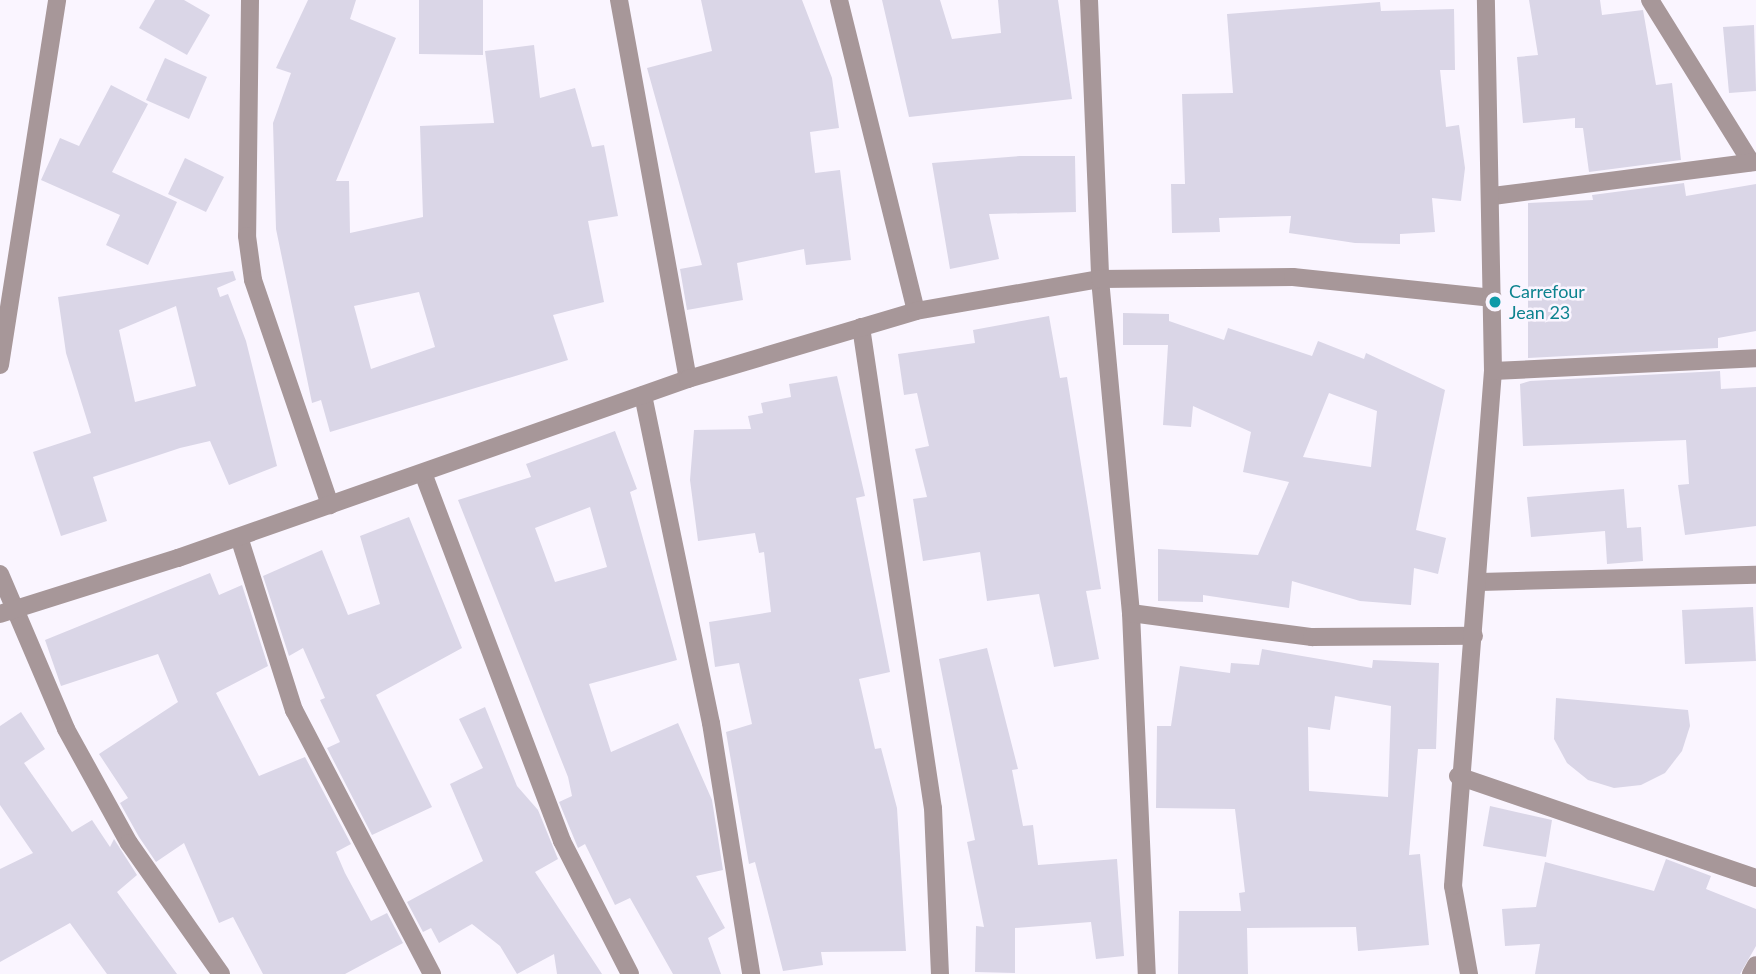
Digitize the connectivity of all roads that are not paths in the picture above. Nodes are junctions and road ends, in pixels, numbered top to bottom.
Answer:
1 (57, 0) edge
2 (250, 0) edge
3 (619, 0) edge
4 (839, 0) edge
5 (1089, 0) edge
6 (1486, 0) edge
7 (1650, 0) edge
8 (1753, 162) edge
9 (1493, 196) junction
10 (1100, 279) junction
11 (1493, 298) junction
12 (916, 311) junction
13 (861, 327) junction
14 (1756, 358) edge
15 (0, 365) edge
16 (1493, 371) junction
17 (688, 379) junction
18 (643, 395) junction
19 (423, 473) junction
20 (330, 505) junction
21 (239, 537) junction
22 (0, 574) edge
23 (1756, 575) edge
24 (1480, 582) junction
25 (7, 612) edge
26 (1131, 613) junction
27 (1474, 636) junction
28 (1458, 776) junction
29 (1756, 878) edge
30 (1756, 965) edge
31 (221, 974) edge
32 (432, 974) edge
33 (630, 974) edge
34 (751, 974) edge
35 (940, 974) edge
36 (1147, 974) edge
37 (1469, 974) edge
38 (1751, 974) edge

1 - 15 street
2 - 20 street
3 - 17 street
4 - 12 street
5 - 10 street
6 - 9 street
7 - 8 street
8 - 9 street
9 - 11 street
10 - 11 street
10 - 12 street
10 - 26 street
11 - 16 street
12 - 13 street
13 - 17 street
13 - 35 street
14 - 16 street
16 - 24 street
17 - 18 street
18 - 19 street
18 - 34 street
19 - 20 street
19 - 33 street
20 - 21 street
21 - 25 street
21 - 32 street
22 - 25 street
23 - 24 street
24 - 27 street
25 - 31 street
26 - 27 street
26 - 36 street
27 - 28 street
28 - 29 street
28 - 37 street
30 - 38 street

